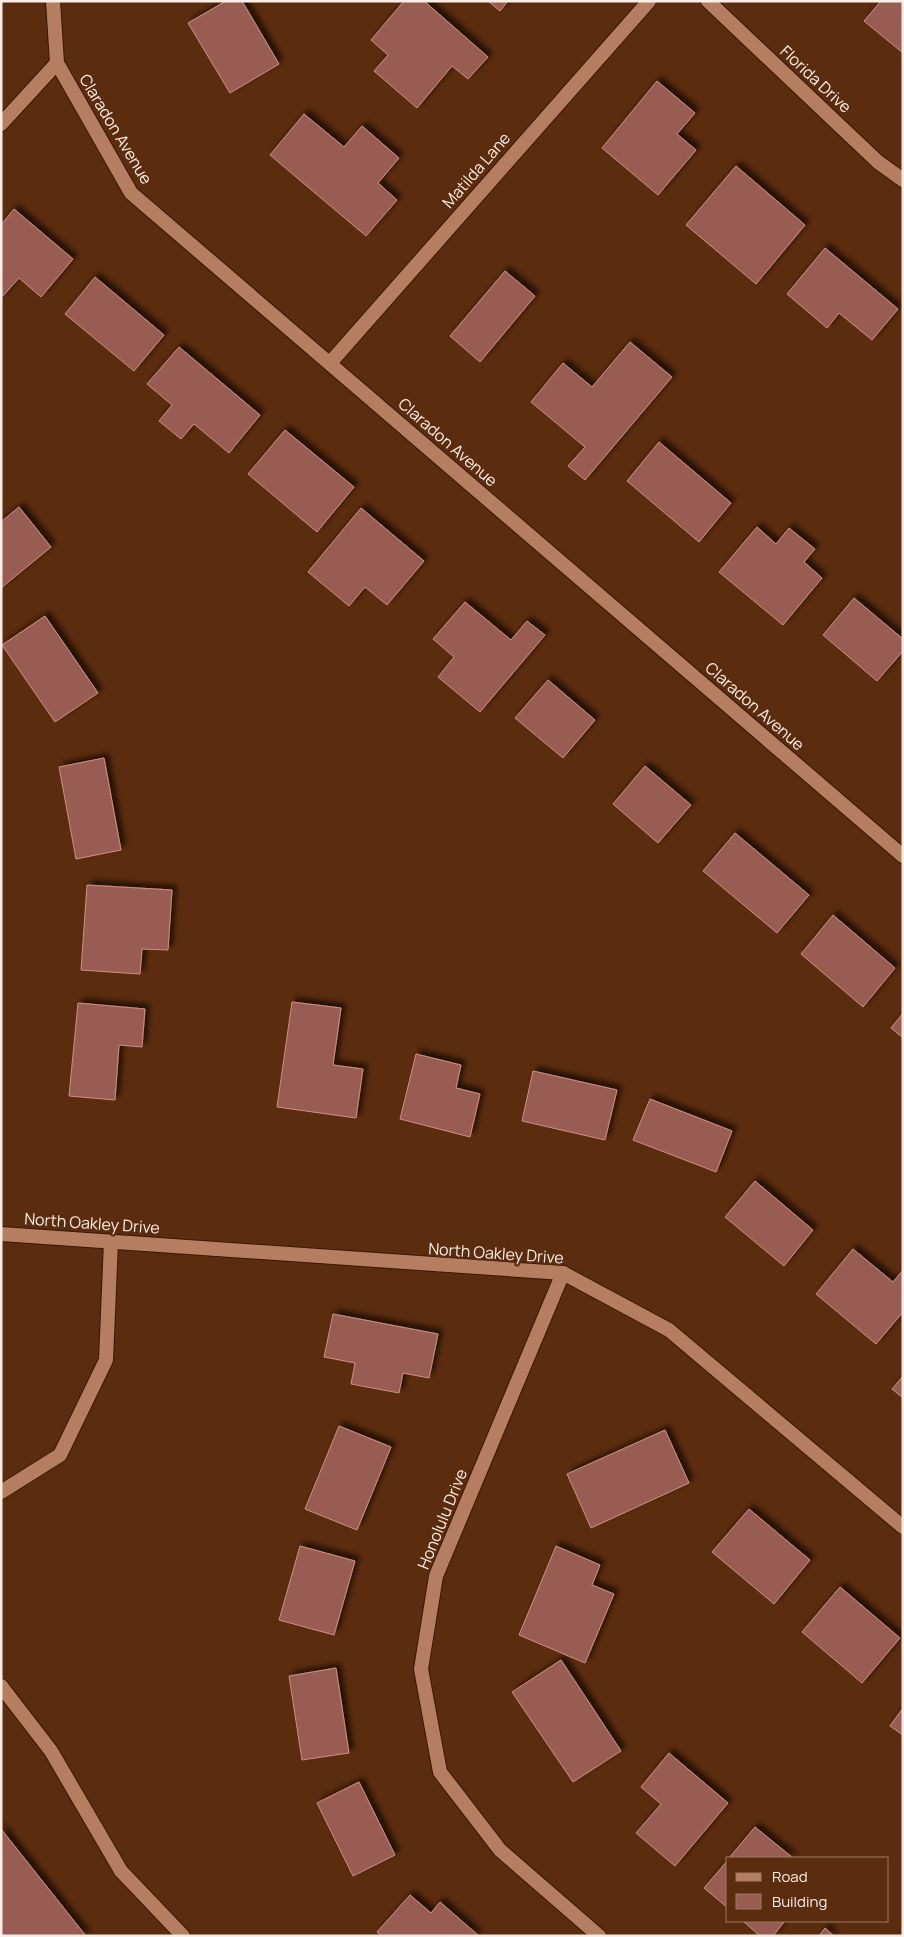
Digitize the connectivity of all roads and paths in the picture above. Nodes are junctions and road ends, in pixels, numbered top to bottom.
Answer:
1 (53, 1) edge
2 (648, 1) edge
3 (708, 1) edge
4 (57, 63) junction
5 (1, 124) edge
6 (903, 180) edge
7 (330, 363) junction
8 (903, 856) edge
9 (1, 1234) edge
10 (111, 1242) junction
11 (563, 1273) junction
12 (1, 1492) edge
13 (903, 1527) edge
14 (1, 1686) edge
15 (183, 1936) edge
16 (599, 1936) edge

1 - 4 street, Claradon Avenue
2 - 7 street, Matilda Lane
3 - 6 street, Florida Drive
4 - 5 street
4 - 7 street, Claradon Avenue
7 - 8 street, Claradon Avenue
9 - 10 street, North Oakley Drive
10 - 11 street, North Oakley Drive
10 - 12 street
11 - 13 street, North Oakley Drive
11 - 16 street, Honolulu Drive
14 - 15 street

